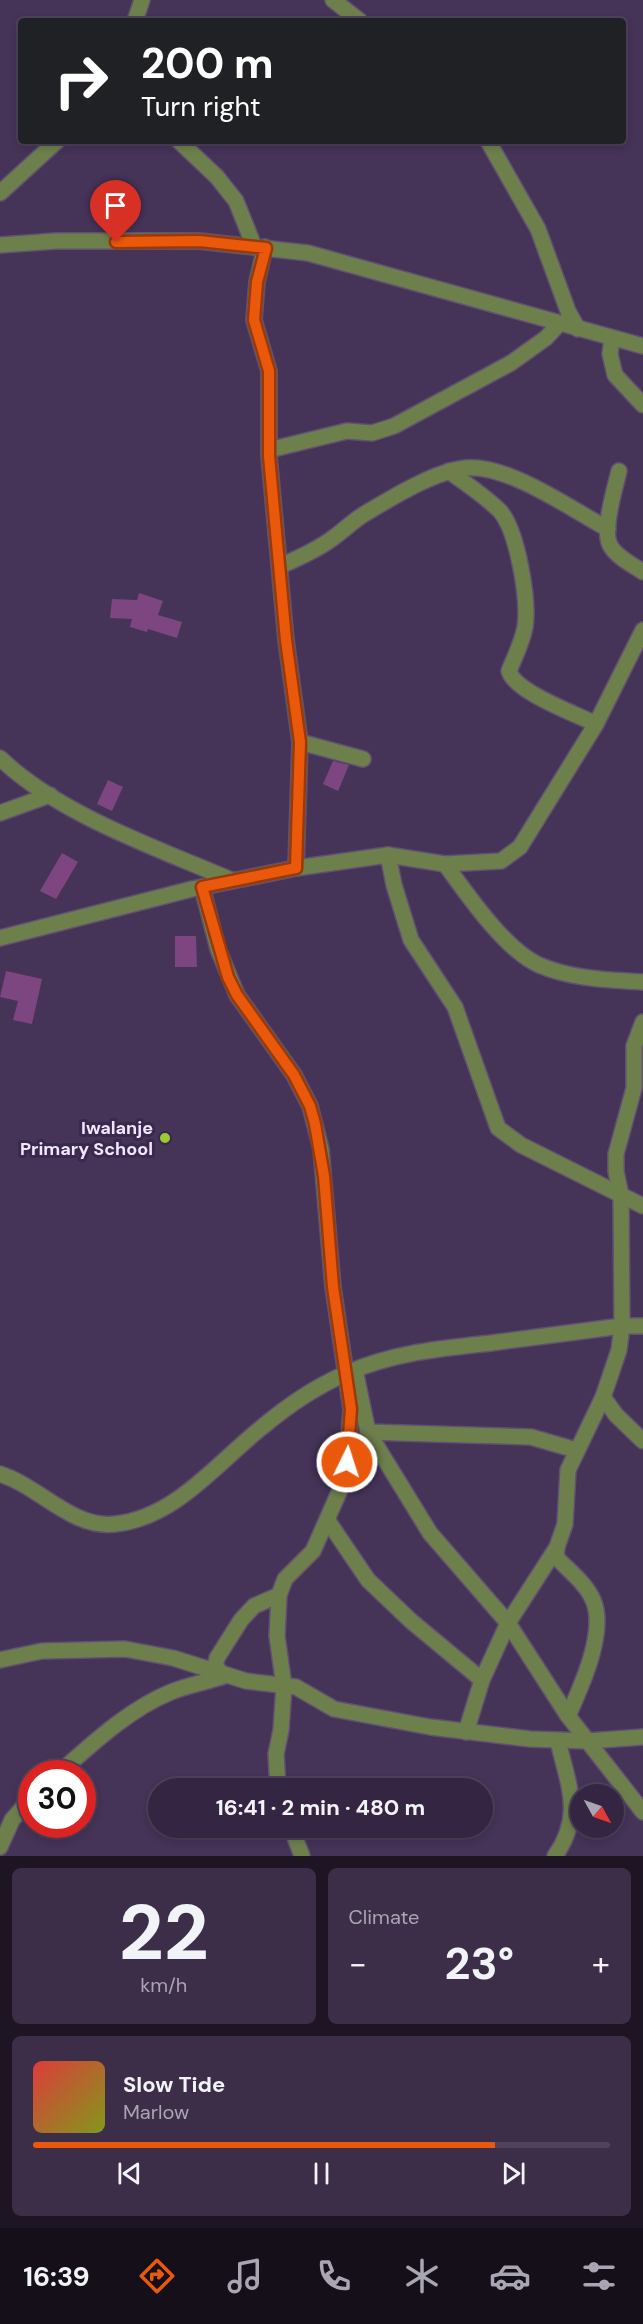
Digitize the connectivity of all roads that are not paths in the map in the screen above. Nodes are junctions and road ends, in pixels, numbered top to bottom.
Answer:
1 (142, 0) edge
2 (333, 0) edge
3 (136, 18) edge
4 (356, 18) edge
5 (54, 144) edge
6 (182, 144) edge
7 (490, 144) edge
8 (0, 193) edge
9 (0, 245) edge
10 (260, 247) junction
11 (559, 324) junction
12 (578, 329) junction
13 (612, 338) junction
14 (643, 346) edge
15 (643, 405) edge
16 (269, 450) junction
17 (449, 471) junction
18 (619, 471) dead end
19 (608, 529) junction
20 (280, 566) junction
21 (643, 572) edge
22 (643, 630) edge
23 (596, 724) junction
24 (300, 742) junction
25 (0, 758) edge
26 (363, 759) dead end
27 (50, 795) junction
28 (0, 813) edge
29 (388, 855) junction
30 (445, 864) junction
31 (296, 868) junction
32 (231, 880) junction
33 (202, 887) junction
34 (0, 938) edge
35 (643, 982) edge
36 (643, 1022) edge
37 (621, 1196) junction
38 (643, 1206) edge
39 (622, 1326) junction
40 (643, 1326) edge
41 (350, 1372) junction
42 (603, 1397) junction
43 (368, 1432) junction
44 (643, 1442) edge
45 (576, 1450) junction
46 (0, 1474) edge
47 (328, 1521) junction
48 (557, 1547) junction
49 (279, 1594) junction
50 (507, 1623) junction
51 (0, 1660) edge
52 (224, 1676) junction
53 (482, 1680) junction
54 (284, 1686) junction
55 (568, 1716) junction
56 (466, 1732) junction
57 (643, 1737) edge
58 (558, 1741) junction
59 (587, 1741) junction
60 (74, 1760) edge
61 (277, 1778) edge
62 (643, 1812) edge
63 (18, 1813) edge
64 (295, 1838) edge
65 (0, 1846) edge
66 (302, 1856) edge
67 (555, 1856) edge

1 - 3 street
2 - 4 street
5 - 8 street
6 - 10 street
7 - 12 street
9 - 10 street
10 - 11 street
10 - 16 street
11 - 12 street
11 - 16 street
12 - 13 street
13 - 14 street
13 - 15 street
16 - 20 street
17 - 19 street
17 - 20 street
17 - 23 street
18 - 19 street
19 - 21 street
20 - 24 street
22 - 23 street
23 - 30 street
24 - 26 street
24 - 31 street
25 - 27 street
27 - 28 street
27 - 32 street
29 - 30 street
29 - 31 street
29 - 37 street
30 - 35 street
31 - 32 street
32 - 33 street
33 - 34 street
33 - 41 street
36 - 37 street
37 - 38 street
37 - 39 street
39 - 40 street
39 - 41 street
39 - 42 street
41 - 43 street
41 - 46 street
41 - 47 street
42 - 44 street
42 - 45 street
43 - 45 street
43 - 50 street
45 - 48 street
47 - 49 street
47 - 53 street
48 - 50 street
48 - 55 street
49 - 52 street
49 - 54 street
50 - 53 street
50 - 55 street
51 - 52 street
52 - 54 street
52 - 60 street
53 - 56 street
54 - 56 street
54 - 61 street
55 - 59 street
56 - 58 street
57 - 59 street
58 - 59 street
58 - 67 street
59 - 62 street
63 - 65 street
64 - 66 street

